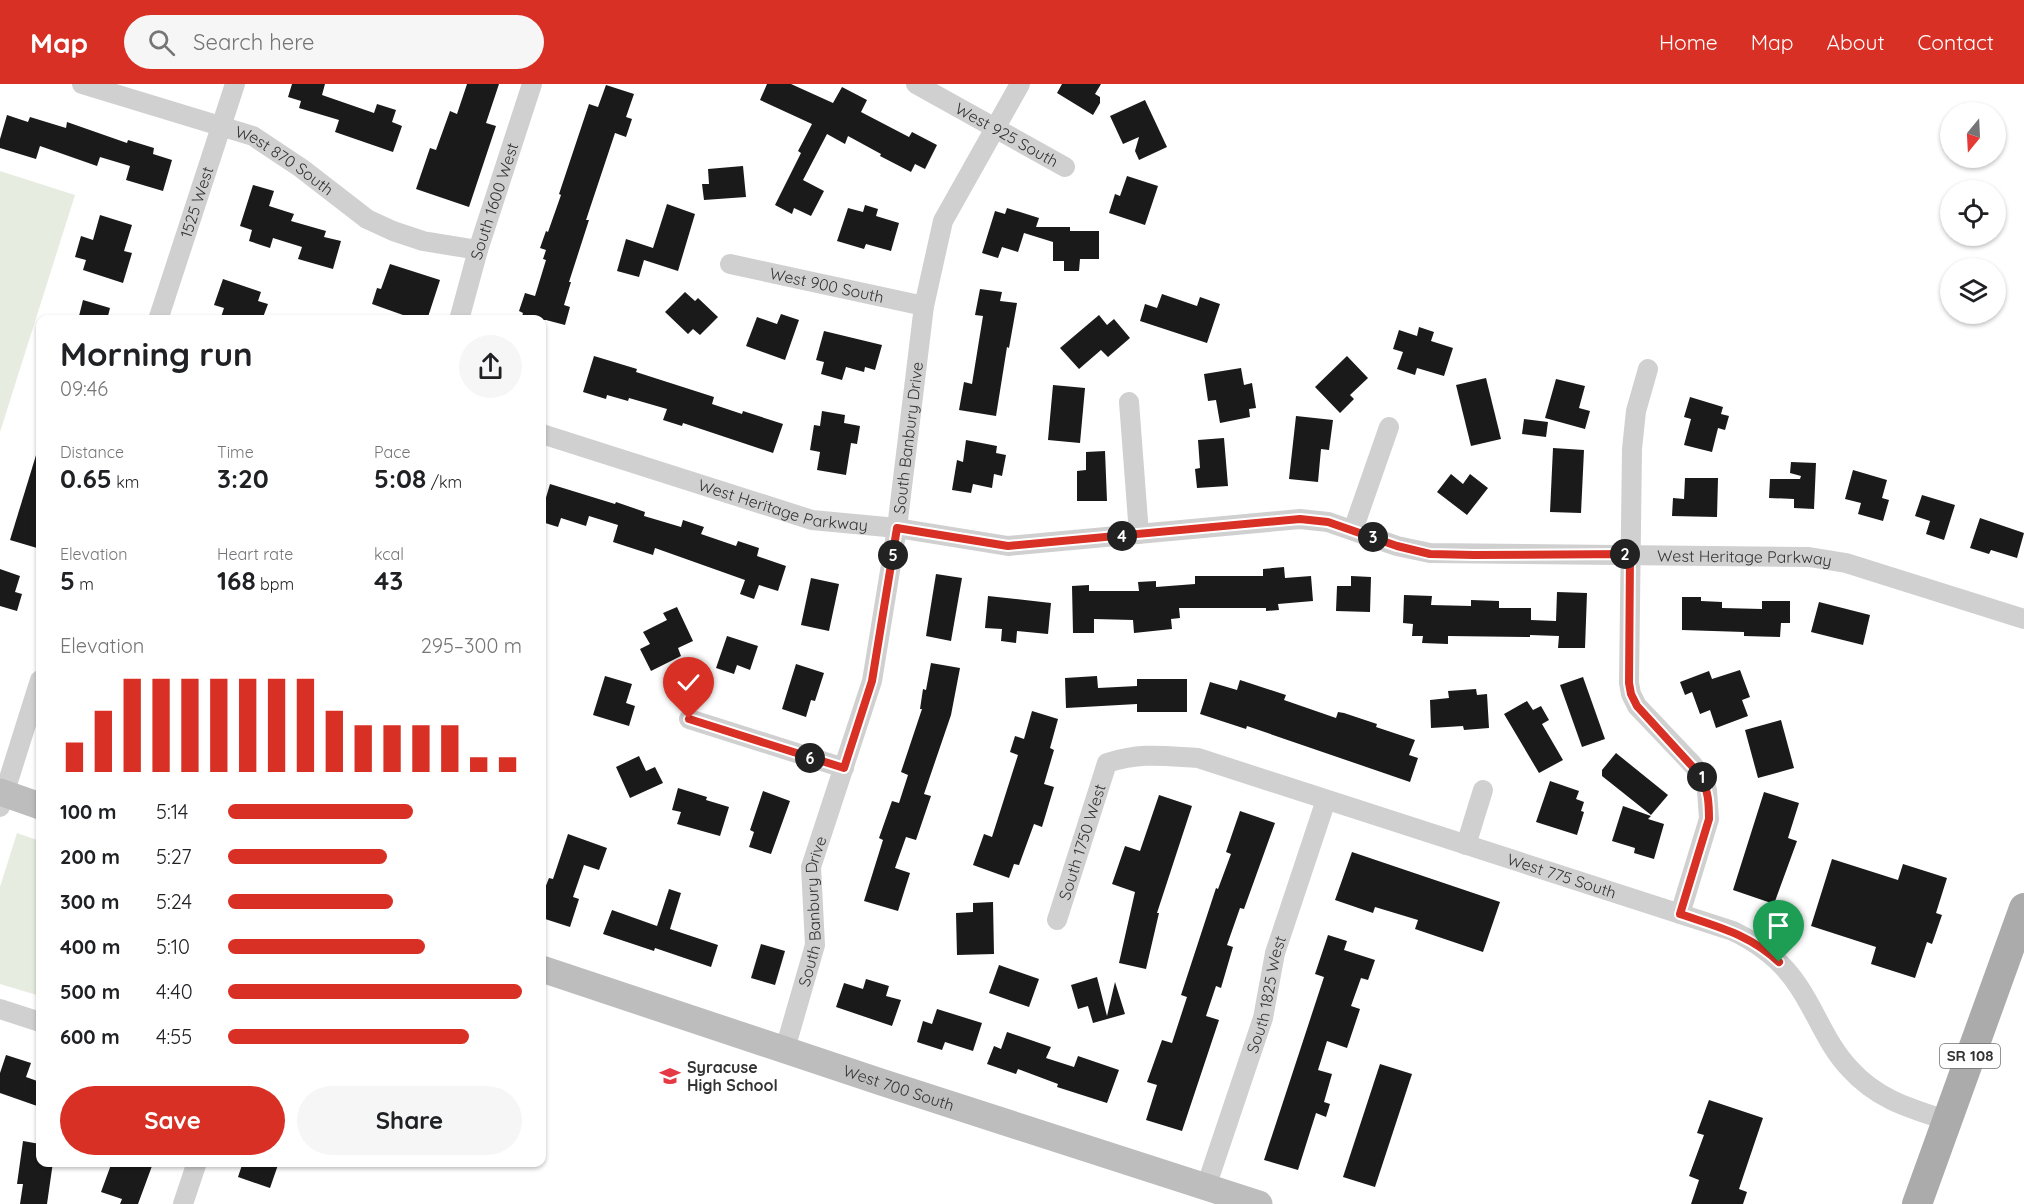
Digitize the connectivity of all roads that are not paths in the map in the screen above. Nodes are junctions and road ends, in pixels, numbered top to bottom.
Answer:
1 (82, 84) edge
2 (235, 84) edge
3 (532, 84) edge
4 (916, 84) edge
5 (1020, 84) edge
6 (221, 126) junction
7 (995, 130) junction
8 (1065, 167) dead end
9 (478, 250) junction
10 (730, 264) dead end
11 (924, 306) junction
12 (160, 315) edge
13 (460, 315) edge
14 (1648, 369) dead end
15 (1129, 402) dead end
16 (1389, 427) dead end
17 (546, 435) edge
18 (897, 528) junction
19 (1353, 530) junction
20 (1139, 534) junction
21 (1630, 554) junction
22 (2024, 619) edge
23 (36, 692) edge
24 (689, 719) dead end
25 (1107, 763) joint
26 (844, 768) junction
27 (1482, 790) dead end
28 (1, 798) edge
29 (1326, 800) junction
30 (36, 805) edge
31 (1466, 845) junction
32 (2024, 908) edge
33 (1680, 914) junction
34 (1057, 920) dead end
35 (546, 970) edge
36 (0, 1009) edge
37 (36, 1021) edge
38 (785, 1049) junction
39 (1946, 1120) junction
40 (194, 1167) edge
41 (1206, 1187) junction
42 (183, 1204) edge
43 (1259, 1204) edge
44 (1917, 1204) edge

1 - 6 street, West 870 South
2 - 6 street, 1525 West
3 - 9 street, South 1600 West
4 - 7 street, West 925 South
5 - 7 street, South Banbury Drive
6 - 9 street, West 870 South
6 - 12 street, 1525 West
7 - 8 street, West 925 South
7 - 11 street, South Banbury Drive
9 - 13 street, South 1600 West
10 - 11 street, West 900 South
11 - 18 street, South Banbury Drive
14 - 21 street
15 - 20 street
16 - 19 street
17 - 18 street, West Heritage Parkway
18 - 20 street, West Heritage Parkway
18 - 26 street, South Banbury Drive
19 - 20 street, West Heritage Parkway
19 - 21 street, West Heritage Parkway
21 - 22 street, West Heritage Parkway
21 - 33 street
23 - 28 street
24 - 26 street
25 - 29 street, West 775 South
25 - 34 street, South 1750 West
26 - 38 street, South Banbury Drive
27 - 31 street
28 - 30 street
29 - 31 street, West 775 South
29 - 41 street, South 1825 West
31 - 33 street, West 775 South
32 - 39 main road, SR 108
33 - 39 street, West 775 South
35 - 38 street, West 700 South
36 - 37 street
38 - 41 street, West 700 South
39 - 44 main road, SR 108
40 - 42 street
41 - 43 street, West 700 South

